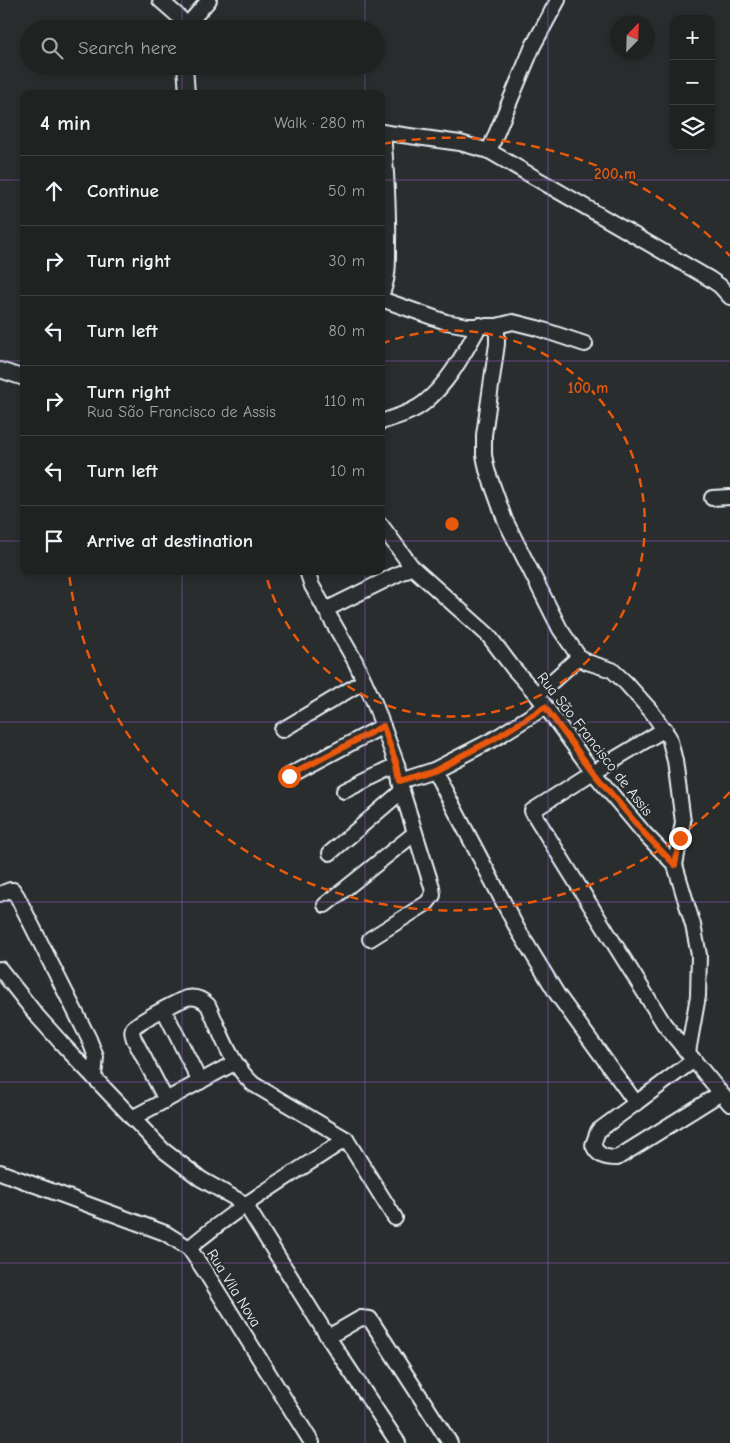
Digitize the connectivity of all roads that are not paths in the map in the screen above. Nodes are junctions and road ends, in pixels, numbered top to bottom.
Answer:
1 (160, 0) edge
2 (209, 0) edge
3 (558, 0) edge
4 (181, 20) edge
5 (193, 20) edge
6 (186, 75) edge
7 (187, 90) edge
8 (385, 132) edge
9 (489, 151) junction
10 (385, 163) edge
11 (385, 287) edge
12 (730, 297) edge
13 (385, 300) edge
14 (480, 325) junction
15 (497, 326) junction
16 (585, 344) dead end
17 (0, 370) edge
18 (20, 377) edge
19 (385, 421) edge
20 (730, 497) edge
21 (712, 498) dead end
22 (385, 530) edge
23 (412, 567) junction
24 (308, 575) edge
25 (325, 610) junction
26 (579, 657) junction
27 (364, 681) junction
28 (537, 695) junction
29 (545, 707) junction
30 (383, 726) junction
31 (665, 729) junction
32 (282, 730) dead end
33 (397, 765) junction
34 (434, 770) junction
35 (593, 772) junction
36 (289, 776) dead end
37 (401, 786) junction
38 (344, 791) dead end
39 (415, 833) junction
40 (330, 853) dead end
41 (675, 865) junction
42 (0, 894) edge
43 (325, 905) dead end
44 (370, 939) dead end
45 (0, 970) edge
46 (164, 1010) junction
47 (691, 1056) junction
48 (234, 1063) junction
49 (94, 1076) junction
50 (200, 1082) junction
51 (726, 1098) edge
52 (166, 1100) junction
53 (636, 1103) junction
54 (132, 1118) junction
55 (346, 1139) junction
56 (0, 1172) edge
57 (246, 1204) junction
58 (395, 1218) dead end
59 (189, 1248) junction
60 (328, 1337) junction
61 (312, 1443) edge
62 (398, 1443) edge
63 (450, 1443) edge

1 - 4 street
2 - 5 street
3 - 9 street
6 - 7 street
8 - 9 street
9 - 12 street
10 - 11 street
13 - 14 street
14 - 15 street
14 - 19 street
15 - 16 street
15 - 26 street
17 - 18 street
20 - 21 street
22 - 23 street, Rua São Francisco de Assis
23 - 25 street
23 - 28 street, Rua São Francisco de Assis
24 - 25 street
25 - 27 street
26 - 28 street
26 - 31 street
27 - 30 street
27 - 32 street
28 - 29 street, Rua São Francisco de Assis
29 - 34 street
29 - 35 street, Rua São Francisco de Assis
30 - 33 street
30 - 36 street
31 - 35 street
31 - 41 street
33 - 37 street
33 - 38 street
34 - 37 street
34 - 53 street
35 - 41 street, Rua São Francisco de Assis
35 - 47 street
37 - 39 street
37 - 40 street
39 - 43 street
39 - 44 street
41 - 47 street, Rua São Francisco de Assis
42 - 49 street
45 - 49 street
46 - 48 street
46 - 50 street
46 - 52 street
47 - 51 street
47 - 53 street
48 - 50 street
48 - 55 street
49 - 54 street
50 - 52 street
51 - 53 street
52 - 54 street
54 - 57 street
55 - 57 street
55 - 58 street
56 - 59 street, Rua Vila Nova
57 - 59 street
57 - 60 street
59 - 61 street, Rua Vila Nova
60 - 62 street
60 - 63 street

